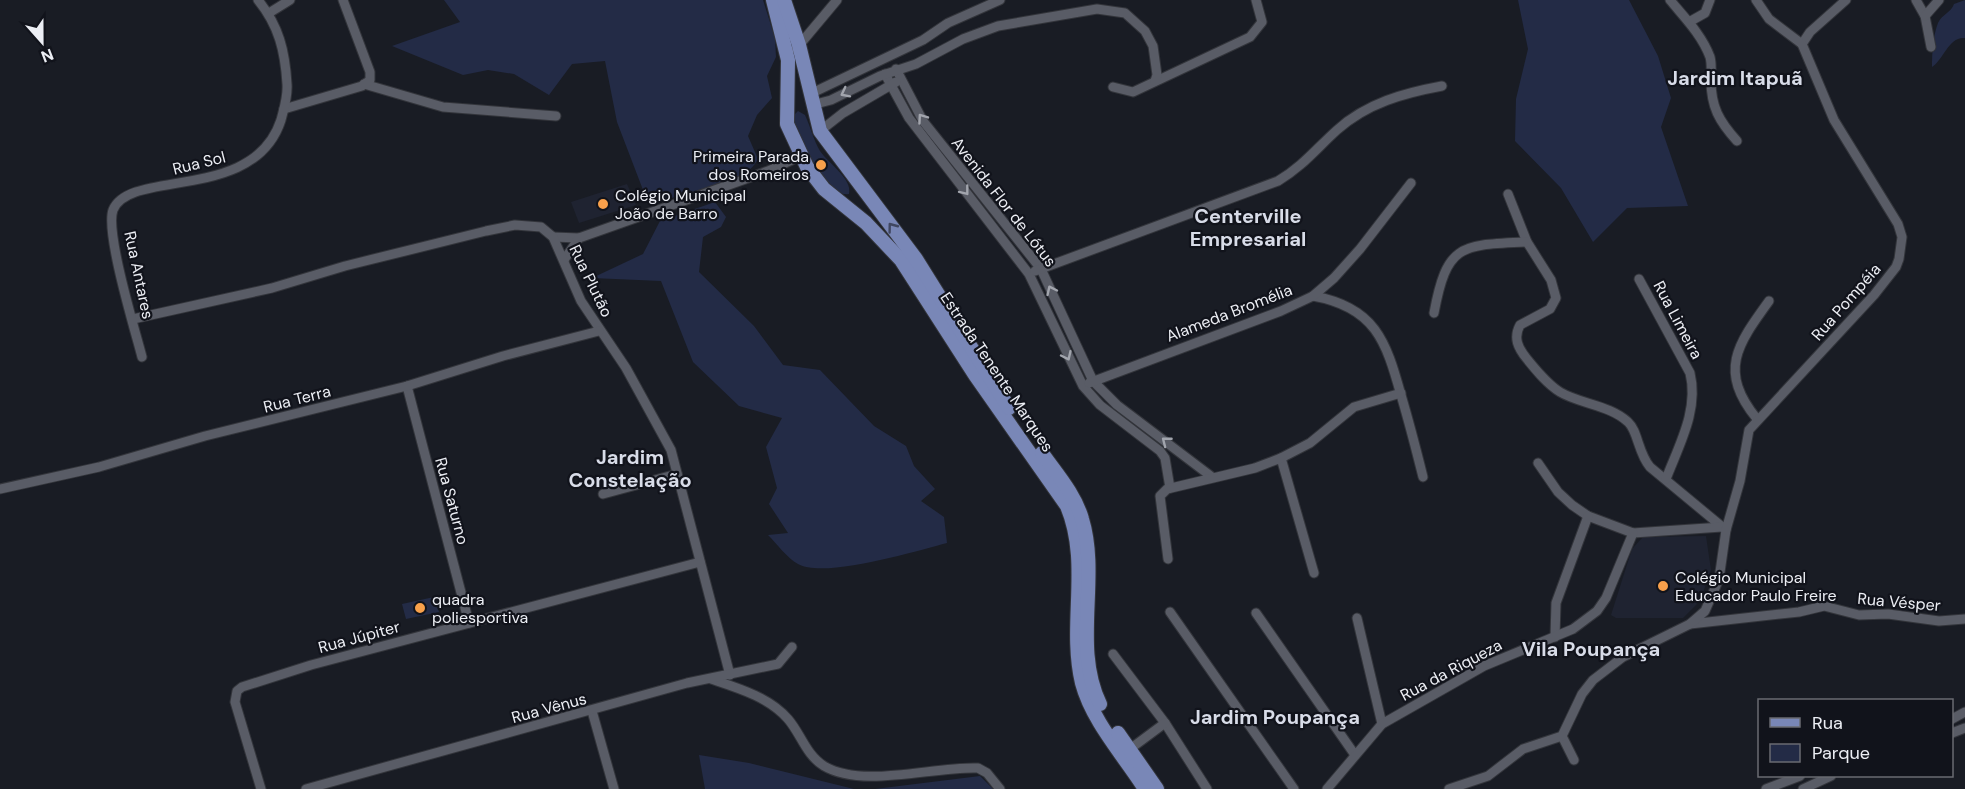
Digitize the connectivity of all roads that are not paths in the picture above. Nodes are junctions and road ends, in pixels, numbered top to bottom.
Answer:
1 (258, 0) edge
2 (290, 0) edge
3 (343, 0) edge
4 (773, 0) edge
5 (784, 0) edge
6 (837, 0) edge
7 (1000, 0) edge
8 (1256, 0) edge
9 (1670, 0) edge
10 (1710, 0) edge
11 (1756, 0) edge
12 (1846, 0) edge
13 (1916, 0) edge
14 (1939, 0) edge
15 (269, 13) junction
16 (1925, 16) junction
17 (1689, 22) junction
18 (1802, 44) junction
19 (799, 45) junction
20 (1930, 47) dead end
21 (788, 60) junction
22 (885, 74) junction
23 (898, 74) junction
24 (1155, 81) junction
25 (364, 84) junction
26 (891, 86) junction
27 (1442, 86) dead end
28 (1113, 87) dead end
29 (815, 101) junction
30 (284, 109) junction
31 (786, 112) junction
32 (556, 116) dead end
33 (831, 122) junction
34 (820, 131) junction
35 (1737, 141) dead end
36 (800, 152) junction
37 (807, 167) junction
38 (768, 171) junction
39 (855, 178) junction
40 (1411, 183) dead end
41 (1508, 194) dead end
42 (833, 195) junction
43 (120, 200) joint
44 (553, 237) junction
45 (579, 238) junction
46 (1527, 242) junction
47 (564, 260) junction
48 (1041, 269) junction
49 (1029, 274) junction
50 (1639, 279) dead end
51 (1313, 296) junction
52 (1769, 301) dead end
53 (1434, 313) dead end
54 (133, 319) junction
55 (599, 331) junction
56 (142, 357) dead end
57 (1093, 381) junction
58 (1083, 386) junction
59 (407, 387) junction
60 (1401, 393) junction
61 (1757, 419) junction
62 (1281, 458) junction
63 (1538, 463) dead end
64 (677, 474) junction
65 (1212, 477) junction
66 (1423, 477) dead end
67 (1666, 479) junction
68 (1170, 488) junction
69 (0, 489) edge
70 (603, 495) dead end
71 (1588, 516) junction
72 (1724, 529) junction
73 (1633, 533) junction
74 (1168, 559) dead end
75 (700, 562) junction
76 (1314, 573) dead end
77 (1170, 612) dead end
78 (1256, 613) dead end
79 (1357, 618) dead end
80 (1965, 619) edge
81 (469, 623) junction
82 (1690, 624) junction
83 (1555, 637) junction
84 (792, 647) dead end
85 (1113, 654) dead end
86 (730, 675) junction
87 (709, 679) junction
88 (592, 711) junction
89 (1165, 723) junction
90 (1382, 724) junction
91 (1562, 736) junction
92 (1130, 749) junction
93 (1355, 755) junction
94 (1574, 760) dead end
95 (1797, 777) edge
96 (1829, 777) edge
97 (261, 789) edge
98 (306, 789) edge
99 (614, 789) edge
100 (1000, 789) edge
101 (1145, 789) edge
102 (1157, 789) edge
103 (1207, 789) edge
104 (1294, 789) edge
105 (1327, 789) edge
106 (1449, 789) edge
107 (1766, 789) edge
108 (1803, 789) edge

1 - 15 street, Rua Sol
2 - 15 street
3 - 25 street
4 - 21 main road, Estrada Tenente Marques
5 - 19 main road, Estrada Tenente Marques
6 - 19 street
7 - 29 street
8 - 24 street
9 - 17 street
10 - 17 street
11 - 18 street, Rua Pompéia
12 - 18 street
13 - 16 street
14 - 16 street
15 - 30 street, Rua Sol
16 - 20 street
17 - 35 street
18 - 61 street, Rua Pompéia
19 - 21 street
19 - 29 main road, Estrada Tenente Marques
21 - 31 main road, Estrada Tenente Marques
22 - 23 street
22 - 26 street, Avenida Flor de Lótus
22 -> 29 street
23 - 24 street
23 - 26 street
48 -> 23 street, Avenida Flor de Lótus
24 - 28 street
25 - 30 street
25 - 32 street
26 - 33 street
26 -> 49 street, Avenida Flor de Lótus
27 - 48 street
29 - 31 main road
29 - 33 street
29 - 34 main road, Estrada Tenente Marques
30 - 43 street, Rua Sol
31 - 36 main road, Estrada Tenente Marques
33 - 34 street
34 - 39 main road, Estrada Tenente Marques
36 - 37 main road, Estrada Tenente Marques
36 - 38 street
37 - 38 street
37 - 42 main road, Estrada Tenente Marques
38 - 45 street
39 - 42 main road
92 -> 39 main road, Estrada Tenente Marques
40 - 51 street, Alameda Bromélia
41 - 46 street
42 - 101 main road, Estrada Tenente Marques
43 - 54 street, Rua Antares
44 - 45 street
44 - 47 street, Rua Plutão
44 - 54 street, Rua Plutão
45 - 47 street
46 - 53 street
46 - 67 street
47 - 55 street, Rua Plutão
48 - 49 street
57 -> 48 street, Avenida Flor de Lótus
49 -> 58 street, Avenida Flor de Lótus
50 - 67 street, Rua Limeira
51 - 57 street, Alameda Bromélia
51 - 60 street
52 - 61 street
54 - 56 street, Rua Antares
55 - 59 street, Rua Terra
55 - 64 street, Rua Plutão
57 - 58 street, Alameda Bromélia
65 -> 57 street, Avenida Flor de Lótus
58 - 68 street, Avenida Flor de Lótus
59 - 69 street, Rua Terra
59 - 81 street, Rua Saturno
60 - 62 street
60 - 66 street
61 - 72 street, Rua Pompéia
62 - 65 street
62 - 76 street
63 - 71 street
64 - 70 street
64 - 75 street, Rua Plutão
65 - 68 street
67 - 72 street
68 - 74 street
71 - 73 street
71 - 83 street
72 - 73 street
72 - 82 street, Rua Pompéia
73 - 83 street, Rua da Riqueza
75 - 81 street, Rua Júpiter
75 - 86 street, Rua Plutão
77 - 104 street
78 - 93 street
79 - 90 street
80 - 82 street, Rua Vésper
81 - 97 street, Rua Júpiter
82 - 91 street
83 - 90 street, Rua da Riqueza
84 - 86 street, Rua Vênus
85 - 89 street
86 - 87 street, Rua Vênus
87 - 88 street, Rua Vênus
87 - 100 street
88 - 98 street, Rua Vênus
88 - 99 street
89 - 92 street
89 - 103 street
90 - 93 street, Rua da Riqueza
91 - 94 street
91 - 106 street
92 - 102 main road, Estrada Tenente Marques
93 - 105 street, Rua da Riqueza
95 - 107 street
96 - 108 street

